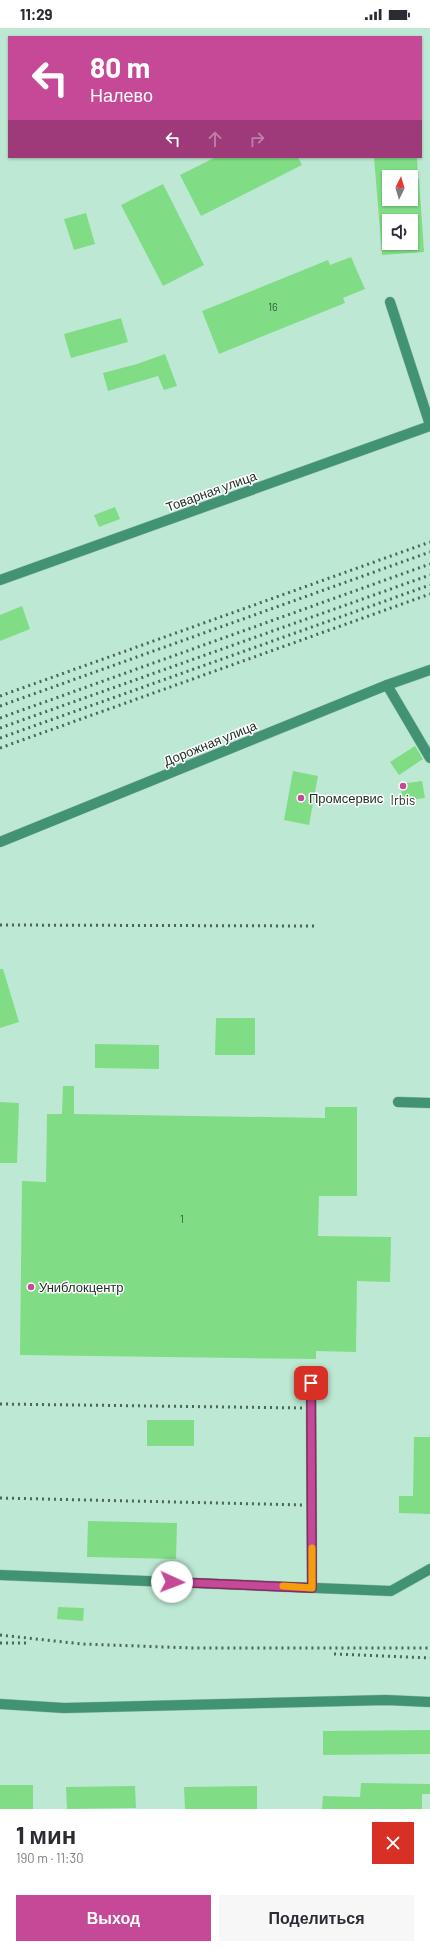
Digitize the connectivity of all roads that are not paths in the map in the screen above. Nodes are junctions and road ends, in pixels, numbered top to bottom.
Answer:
1 (390, 302) dead end
2 (430, 426) edge
3 (0, 580) edge
4 (430, 670) edge
5 (387, 685) junction
6 (430, 758) edge
7 (0, 842) edge
8 (398, 1102) dead end
9 (430, 1103) edge
10 (311, 1383) dead end
11 (430, 1569) edge
12 (0, 1575) edge
13 (312, 1588) junction
14 (430, 1702) edge
15 (0, 1704) edge

1 - 2 street
2 - 3 street, Товарная улица
4 - 5 street, Дорожная улица
5 - 6 street
5 - 7 street, Дорожная улица
8 - 9 street
10 - 13 street
11 - 13 street
12 - 13 street
14 - 15 street

